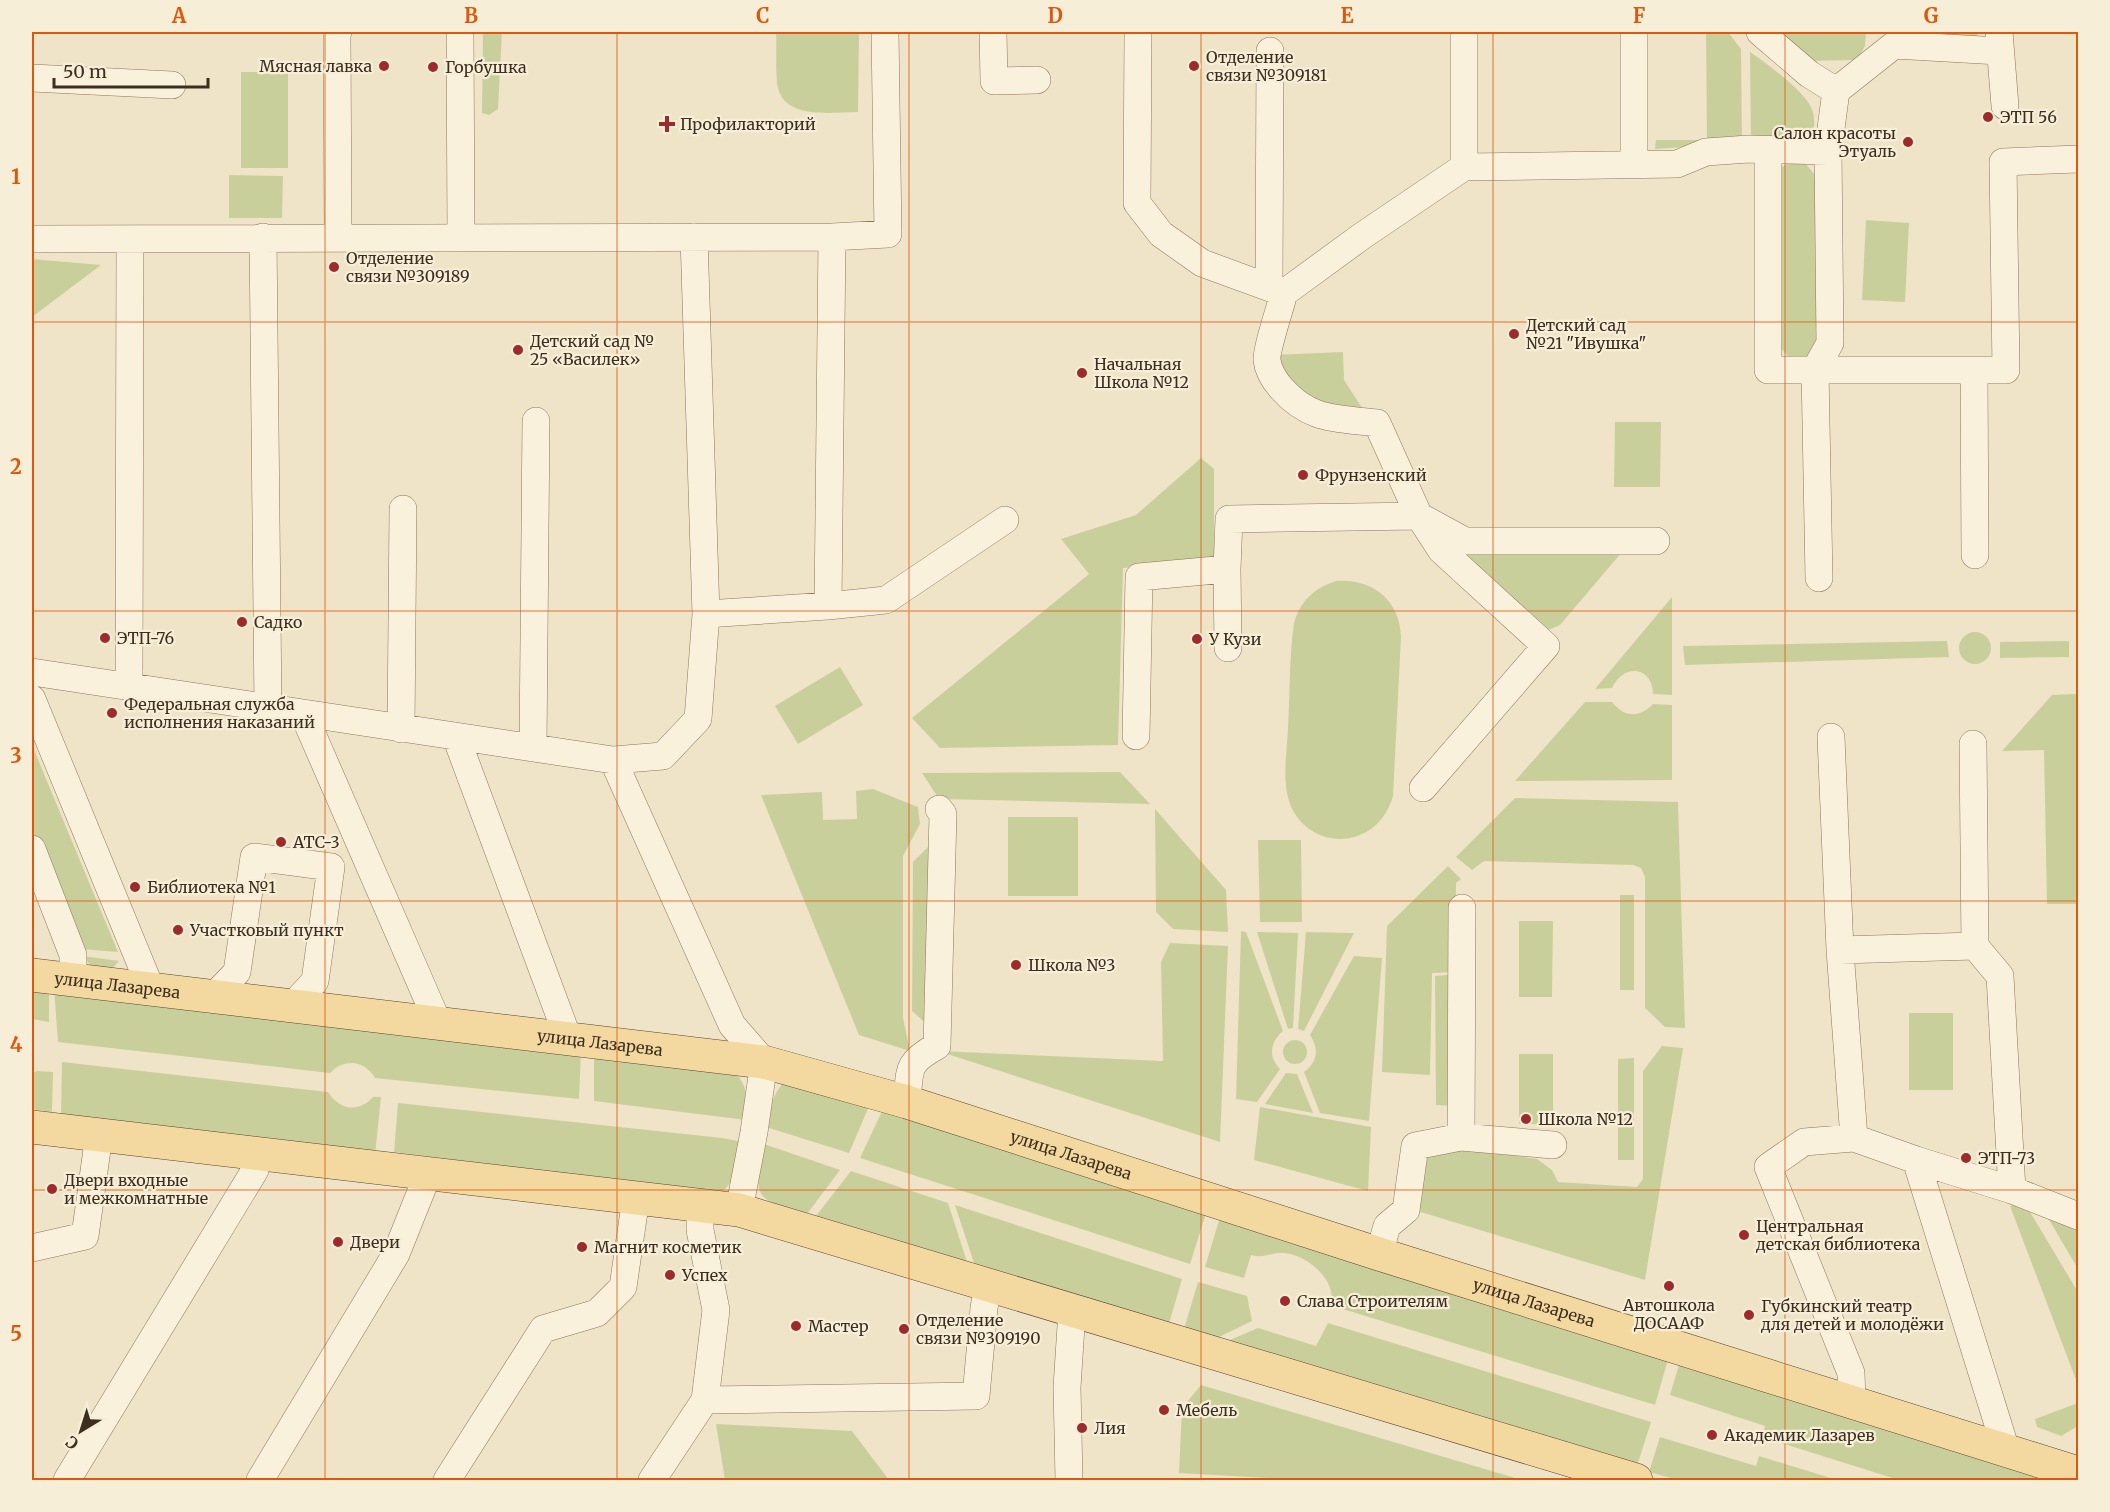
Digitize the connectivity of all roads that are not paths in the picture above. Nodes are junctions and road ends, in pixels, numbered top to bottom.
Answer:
1 (338, 32) edge
2 (460, 32) edge
3 (885, 32) edge
4 (993, 32) edge
5 (1138, 32) edge
6 (1464, 32) edge
7 (1634, 32) edge
8 (1760, 32) edge
9 (1999, 41) edge
10 (1270, 51) dead end
11 (32, 78) edge
12 (1037, 80) dead end
13 (172, 85) dead end
14 (1836, 91) junction
15 (2005, 106) dead end
16 (1768, 150) junction
17 (1828, 151) junction
18 (2079, 159) edge
19 (1634, 164) junction
20 (1464, 167) junction
21 (263, 237) junction
22 (694, 237) junction
23 (832, 237) junction
24 (338, 238) junction
25 (461, 238) junction
26 (32, 239) edge
27 (130, 239) junction
28 (1277, 290) junction
29 (1815, 370) junction
30 (1974, 370) junction
31 (536, 421) dead end
32 (403, 509) dead end
33 (1419, 516) junction
34 (1005, 520) dead end
35 (1656, 541) dead end
36 (1975, 555) dead end
37 (1227, 569) junction
38 (1818, 578) dead end
39 (828, 606) junction
40 (706, 614) junction
41 (1228, 648) dead end
42 (32, 672) edge
43 (129, 687) junction
44 (32, 699) edge
45 (268, 708) junction
46 (303, 713) junction
47 (401, 729) junction
48 (1137, 736) dead end
49 (456, 737) junction
50 (1831, 737) dead end
51 (1973, 744) dead end
52 (533, 748) junction
53 (613, 760) junction
54 (1423, 788) dead end
55 (939, 809) dead end
56 (32, 849) edge
57 (1462, 908) dead end
58 (1976, 946) junction
59 (1840, 950) junction
60 (32, 975) edge
61 (73, 980) junction
62 (151, 989) junction
63 (213, 997) junction
64 (292, 1006) junction
65 (438, 1023) junction
66 (568, 1038) junction
67 (764, 1062) junction
68 (907, 1102) junction
69 (32, 1127) edge
70 (99, 1135) junction
71 (1461, 1137) junction
72 (1854, 1138) junction
73 (1553, 1145) dead end
74 (257, 1154) junction
75 (1917, 1160) junction
76 (428, 1174) junction
77 (2012, 1190) junction
78 (636, 1198) junction
79 (700, 1206) junction
80 (739, 1210) junction
81 (2079, 1216) edge
82 (32, 1248) edge
83 (1379, 1254) junction
84 (988, 1286) junction
85 (1072, 1311) junction
86 (705, 1400) junction
87 (1851, 1402) junction
88 (2006, 1450) junction
89 (2079, 1473) edge
90 (67, 1480) edge
91 (260, 1480) edge
92 (447, 1480) edge
93 (652, 1480) edge
94 (1069, 1480) edge
95 (1636, 1480) edge

1 - 24 street
2 - 25 street
3 - 23 street
4 - 12 street
5 - 28 street
6 - 20 street
7 - 19 street
8 - 14 street
9 - 14 street
9 - 15 street
10 - 28 street
11 - 13 street
14 - 17 street
16 - 17 street
16 - 19 street
16 - 29 street
17 - 29 street
18 - 30 street
19 - 20 street
20 - 28 street
21 - 24 street
21 - 27 street
21 - 45 street
22 - 23 street
22 - 25 street
22 - 40 street
23 - 39 street
24 - 25 street
26 - 27 street
27 - 43 street
28 - 33 street
29 - 30 street
29 - 38 street
30 - 36 street
31 - 52 street
32 - 47 street
33 - 35 street
33 - 37 street
33 - 54 street
34 - 39 street
37 - 41 street
37 - 48 street
39 - 40 street
40 - 53 street
42 - 43 street
43 - 45 street
44 - 62 street
45 - 46 street
46 - 47 street
46 - 65 street
47 - 49 street
49 - 52 street
49 - 66 street
50 - 59 street
51 - 58 street
52 - 53 street
53 - 67 street
55 - 68 street
56 - 61 street
57 - 71 street
58 - 59 street
58 - 77 street
59 - 72 street
60 - 61 main road, улица Лазарева
61 - 62 main road, улица Лазарева
62 - 63 main road, улица Лазарева
63 - 64 main road, улица Лазарева
63 - 64 street
64 - 65 main road, улица Лазарева
65 - 66 main road, улица Лазарева
66 - 67 main road, улица Лазарева
67 - 68 main road, улица Лазарева
67 - 80 street
68 - 83 main road, улица Лазарева
69 - 70 main road
70 - 74 main road
70 - 82 street
71 - 73 street
71 - 83 street
72 - 75 street
72 - 87 street
74 - 76 main road
74 - 90 street
75 - 77 street
75 - 88 street
76 - 78 main road
76 - 91 street
77 - 81 street
78 - 79 main road
78 - 92 street
79 - 80 main road
79 - 86 street
80 - 84 main road
83 - 87 main road, улица Лазарева
84 - 85 main road
84 - 86 street
85 - 94 street
85 - 95 main road
86 - 93 street
87 - 88 main road, улица Лазарева
88 - 89 main road, улица Лазарева

